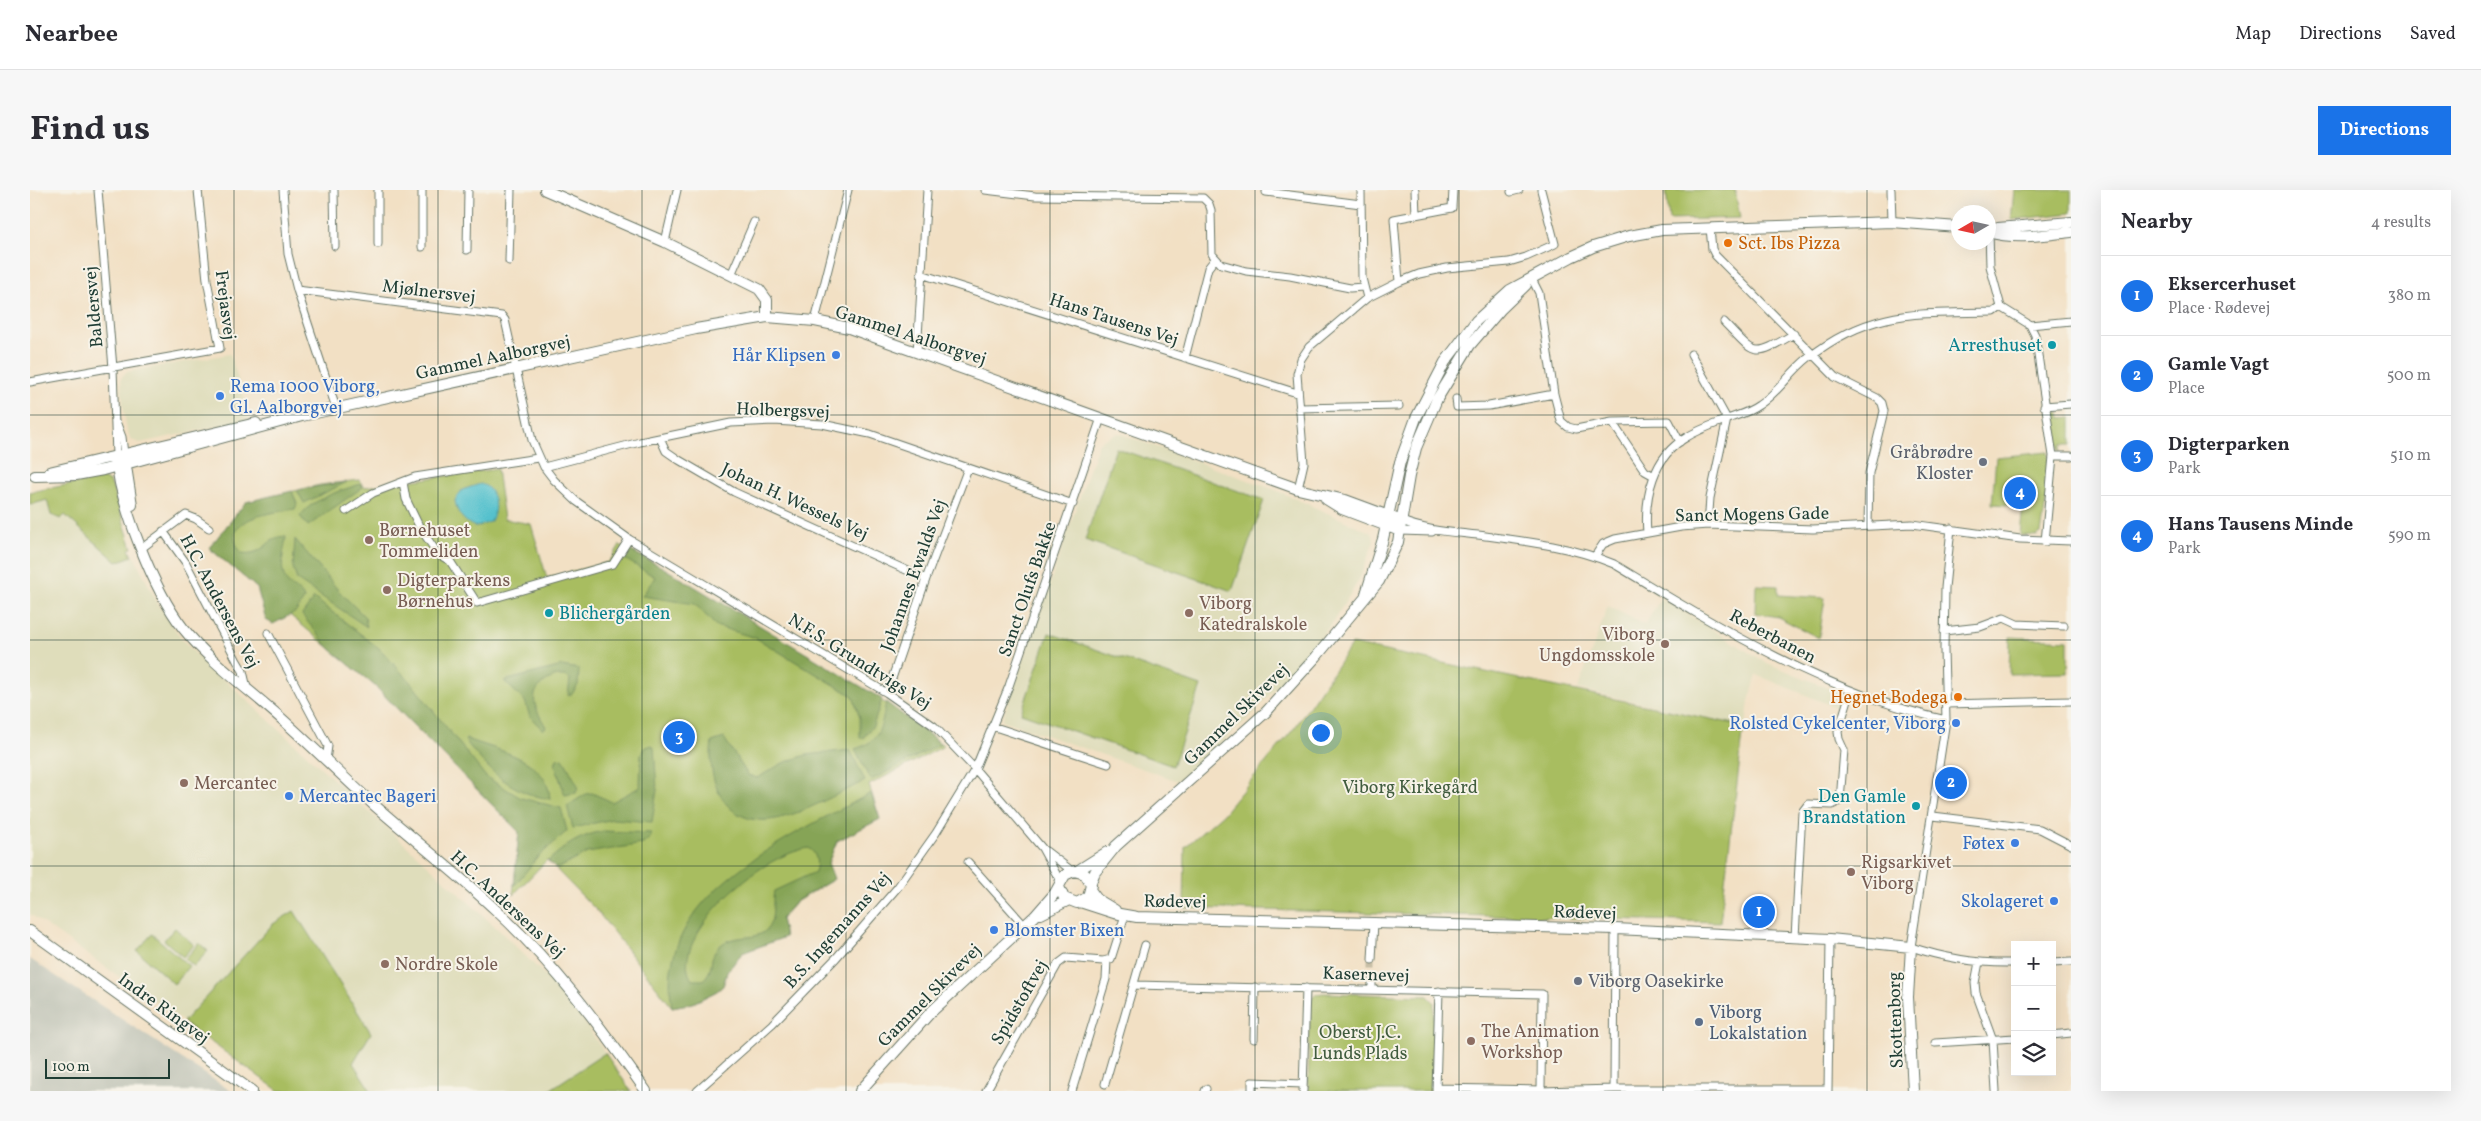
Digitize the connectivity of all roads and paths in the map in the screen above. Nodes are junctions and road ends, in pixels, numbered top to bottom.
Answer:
1 (98, 190) edge
2 (198, 190) edge
3 (283, 190) edge
4 (334, 190) edge
5 (378, 190) edge
6 (422, 190) edge
7 (468, 190) edge
8 (511, 190) edge
9 (545, 190) edge
10 (677, 190) edge
11 (848, 190) edge
12 (927, 190) edge
13 (985, 190) edge
14 (1361, 190) edge
15 (1414, 190) edge
16 (1453, 190) edge
17 (1519, 190) edge
18 (1540, 190) edge
19 (1891, 190) edge
20 (1266, 192) dead end
21 (1511, 192) dead end
22 (1159, 193) edge
23 (1080, 194) edge
24 (1203, 194) edge
25 (1361, 204) junction
26 (1416, 215) junction
27 (754, 222) dead end
28 (1892, 222) junction
29 (2071, 222) edge
30 (1951, 227) edge
31 (1710, 228) junction
32 (1996, 229) edge
33 (2071, 232) edge
34 (1996, 233) edge
35 (665, 242) junction
36 (378, 244) dead end
37 (335, 246) dead end
38 (422, 247) dead end
39 (467, 250) dead end
40 (1990, 250) edge
41 (1215, 259) junction
42 (509, 262) dead end
43 (921, 274) junction
44 (731, 275) junction
45 (1532, 279) junction
46 (1398, 282) junction
47 (1363, 287) junction
48 (297, 290) junction
49 (1367, 298) junction
50 (2001, 307) junction
51 (767, 318) junction
52 (815, 321) junction
53 (2071, 321) edge
54 (1724, 322) dead end
55 (2030, 325) junction
56 (1794, 334) junction
57 (917, 353) junction
58 (1691, 354) dead end
59 (1814, 354) junction
60 (1185, 358) junction
61 (113, 368) junction
62 (515, 368) junction
63 (30, 382) edge
64 (1297, 393) junction
65 (1554, 394) junction
66 (1456, 399) dead end
67 (2071, 404) edge
68 (1399, 406) dead end
69 (2044, 406) junction
70 (336, 408) junction
71 (1299, 408) junction
72 (302, 416) junction
73 (1101, 418) junction
74 (1727, 419) junction
75 (1612, 422) junction
76 (660, 438) junction
77 (1680, 442) junction
78 (120, 455) junction
79 (2053, 456) junction
80 (2071, 456) edge
81 (538, 458) junction
82 (121, 466) junction
83 (544, 467) junction
84 (968, 468) junction
85 (1654, 476) junction
86 (32, 477) edge
87 (402, 482) junction
88 (1298, 489) junction
89 (1321, 496) junction
90 (1073, 504) junction
91 (346, 511) dead end
92 (1388, 515) junction
93 (1708, 525) junction
94 (1386, 526) junction
95 (1401, 526) junction
96 (1868, 526) junction
97 (209, 528) dead end
98 (1951, 528) junction
99 (163, 531) junction
100 (1647, 533) junction
101 (629, 539) junction
102 (2071, 541) edge
103 (2045, 542) junction
104 (142, 548) junction
105 (1595, 556) junction
106 (926, 578) junction
107 (1366, 594) junction
108 (2064, 626) dead end
109 (1944, 631) junction
110 (268, 633) dead end
111 (247, 688) junction
112 (1851, 690) junction
113 (887, 692) junction
114 (2071, 701) edge
115 (1946, 704) junction
116 (1946, 720) junction
117 (992, 726) junction
118 (326, 760) junction
119 (1108, 764) dead end
120 (975, 769) junction
121 (1933, 816) junction
122 (2071, 845) edge
123 (1116, 846) junction
124 (1042, 848) junction
125 (968, 862) dead end
126 (1074, 871) junction
127 (1060, 884) junction
128 (1091, 887) junction
129 (1067, 901) junction
130 (1080, 902) junction
131 (1125, 915) junction
132 (1036, 916) junction
133 (1374, 922) junction
134 (1025, 926) junction
135 (1615, 929) junction
136 (30, 931) edge
137 (30, 937) edge
138 (1795, 937) junction
139 (1830, 939) junction
140 (1144, 945) dead end
141 (1911, 948) junction
142 (56, 952) junction
143 (1107, 960) junction
144 (1372, 960) tunnel mouth
145 (1979, 962) junction
146 (2056, 962) edge
147 (2071, 962) edge
148 (2011, 963) edge
149 (1372, 980) tunnel mouth
150 (1134, 985) junction
151 (1255, 987) junction
152 (1306, 988) junction
153 (1372, 989) junction
154 (1439, 992) junction
155 (2071, 1033) edge
156 (2056, 1034) edge
157 (2011, 1038) edge
158 (1254, 1039) dead end
159 (1994, 1040) junction
160 (1935, 1043) dead end
161 (1104, 1084) dead end
162 (1303, 1087) edge
163 (1436, 1089) edge
164 (1614, 1089) junction
165 (1541, 1090) edge
166 (1828, 1090) edge
167 (252, 1091) edge
168 (646, 1091) edge
169 (697, 1091) edge
170 (860, 1091) edge
171 (986, 1091) edge
172 (1072, 1091) edge
173 (1252, 1091) edge
174 (1913, 1091) edge
175 (1996, 1091) edge

1 - 61 street, Baldersvej
2 - 61 street, Frejasvej
3 - 48 street
4 - 37 street
5 - 36 street
6 - 38 street
7 - 39 street
8 - 42 street
9 - 35 street
10 - 35 street
11 - 52 street
12 - 43 street
13 - 23 street
14 - 25 street
15 - 26 street
16 - 26 street
17 - 21 street
18 - 46 street
19 - 28 street
20 - 25 street
22 - 23 street
22 - 24 street
24 - 41 street
25 - 47 street
26 - 46 street
27 - 44 street
28 - 30 street
28 - 31 street
29 - 32 street
31 - 45 street
31 - 56 street
33 - 34 street
35 - 44 street
40 - 50 street
41 - 47 street
41 - 60 street
43 - 57 street
43 - 60 street, Hans Tausens Vej
44 - 51 street
45 - 65 street
45 - 92 street, Gammel Skivevej
45 - 95 street, Gammel Skivevej
46 - 49 street
47 - 49 street
48 - 62 street, Mjølnersvej
48 - 70 street
49 - 64 street
50 - 55 street
50 - 59 street
51 - 52 street, Gammel Aalborgvej
51 - 62 street, Gammel Aalborgvej
52 - 57 street, Gammel Aalborgvej
53 - 55 street
54 - 56 street
55 - 69 street
56 - 59 street
57 - 73 street, Gammel Aalborgvej
58 - 74 street
59 - 74 street
59 - 96 street
60 - 64 street, Hans Tausens Vej
61 - 63 street
61 - 78 street, Baldersvej
62 - 70 street, Gammel Aalborgvej
62 - 81 street, N.F.S. Grundtvigs Vej
64 - 71 street
65 - 66 street
65 - 75 street
67 - 69 street
68 - 71 street
69 - 79 street
70 - 72 street, Gammel Aalborgvej
71 - 88 street
72 - 78 street, Gammel Aalborgvej
72 - 82 street, Gammel Aalborgvej
73 - 88 street, Gammel Aalborgvej
73 - 90 street, Sanct Olufs Bakke
74 - 77 street
74 - 93 street
75 - 77 street
75 - 85 street
76 - 83 street, Holbergsvej
76 - 84 street, Holbergsvej
76 - 106 street, Johan H. Wessels Vej
77 - 85 street
78 - 82 street, H.C. Andersens Vej
78 - 86 street, Gammel Aalborgvej
79 - 80 street
79 - 103 street
81 - 83 street, N.F.S. Grundtvigs Vej
81 - 87 street
82 - 86 street, Gammel Aalborgvej
82 - 104 street, H.C. Andersens Vej
83 - 101 street, N.F.S. Grundtvigs Vej
84 - 90 street, Holbergsvej
84 - 106 street, Johannes Ewalds Vej
85 - 100 street
87 - 91 street
87 - 101 street
88 - 89 street, Gammel Aalborgvej
89 - 92 street, Gammel Aalborgvej
89 - 94 street, Gammel Aalborgvej
90 - 117 street, Sanct Olufs Bakke
92 - 94 street, Gammel Skivevej
92 - 95 street, Gammel Aalborgvej
93 - 96 street, Sanct Mogens Gade
93 - 100 street, Sanct Mogens Gade
94 - 95 street, Gammel Aalborgvej
94 - 107 street, Gammel Skivevej
95 - 105 street
95 - 107 street, Gammel Skivevej
96 - 98 street, Sanct Mogens Gade
97 - 99 street, H.C. Andersens Vej
98 - 103 street, Sanct Mogens Gade
98 - 109 street
99 - 104 street, H.C. Andersens Vej
99 - 111 street, H.C. Andersens Vej
100 - 105 street, Sanct Mogens Gade
101 - 113 street, N.F.S. Grundtvigs Vej
102 - 103 street, Sanct Mogens Gade
104 - 111 street, H.C. Andersens Vej
105 - 112 street, Reberbanen
106 - 113 street, Johannes Ewalds Vej
107 - 123 street, Gammel Skivevej
108 - 109 street
109 - 115 street
110 - 118 street, H.C. Andersens Vej
111 - 118 street, H.C. Andersens Vej
112 - 116 street, Reberbanen
112 - 138 street
113 - 120 street, N.F.S. Grundtvigs Vej
114 - 115 street
115 - 116 street
116 - 121 street
117 - 119 street
117 - 120 street, Sanct Olufs Bakke
118 - 168 street, H.C. Andersens Vej
120 - 124 street, N.F.S. Grundtvigs Vej
120 - 169 street, B.S. Ingemanns Vej
121 - 122 street
121 - 141 street
123 - 126 street, Gammel Skivevej
123 - 128 street, Gammel Skivevej
124 - 126 street, N.F.S. Grundtvigs Vej
124 - 127 street, N.F.S. Grundtvigs Vej
125 - 134 street
126 - 127 street
126 - 128 street
127 - 129 street
127 - 132 street, Gammel Skivevej
128 - 130 street
128 - 131 street, Rødevej
129 - 130 street
129 - 132 street, Gammel Skivevej
130 - 131 street, Rødevej
131 - 133 street, Rødevej
131 - 143 street
132 - 134 street, Gammel Skivevej
133 - 135 street, Rødevej
133 - 144 street
134 - 170 street, Gammel Skivevej
135 - 138 street, Rødevej
135 - 164 street
136 - 142 street, Indre Ringvej
137 - 142 street, Indre Ringvej
138 - 139 street, Rødevej
139 - 141 street, Rødevej
139 - 166 street
140 - 150 street
141 - 145 street
141 - 174 street, Skottenborg
142 - 167 street, Indre Ringvej
143 - 171 street, Spidstoftvej
143 - 172 street
145 - 148 street
145 - 159 street
146 - 147 street
149 - 153 street
150 - 151 street
150 - 161 street
151 - 152 street
151 - 158 street
152 - 153 street, Kasernevej
152 - 162 street, Kasernevej
153 - 154 street, Kasernevej
154 - 163 street
154 - 165 street, Kasernevej
155 - 156 street
157 - 159 street
159 - 160 street
159 - 175 street
162 - 173 street
163 - 165 street
164 - 165 street
164 - 166 street

